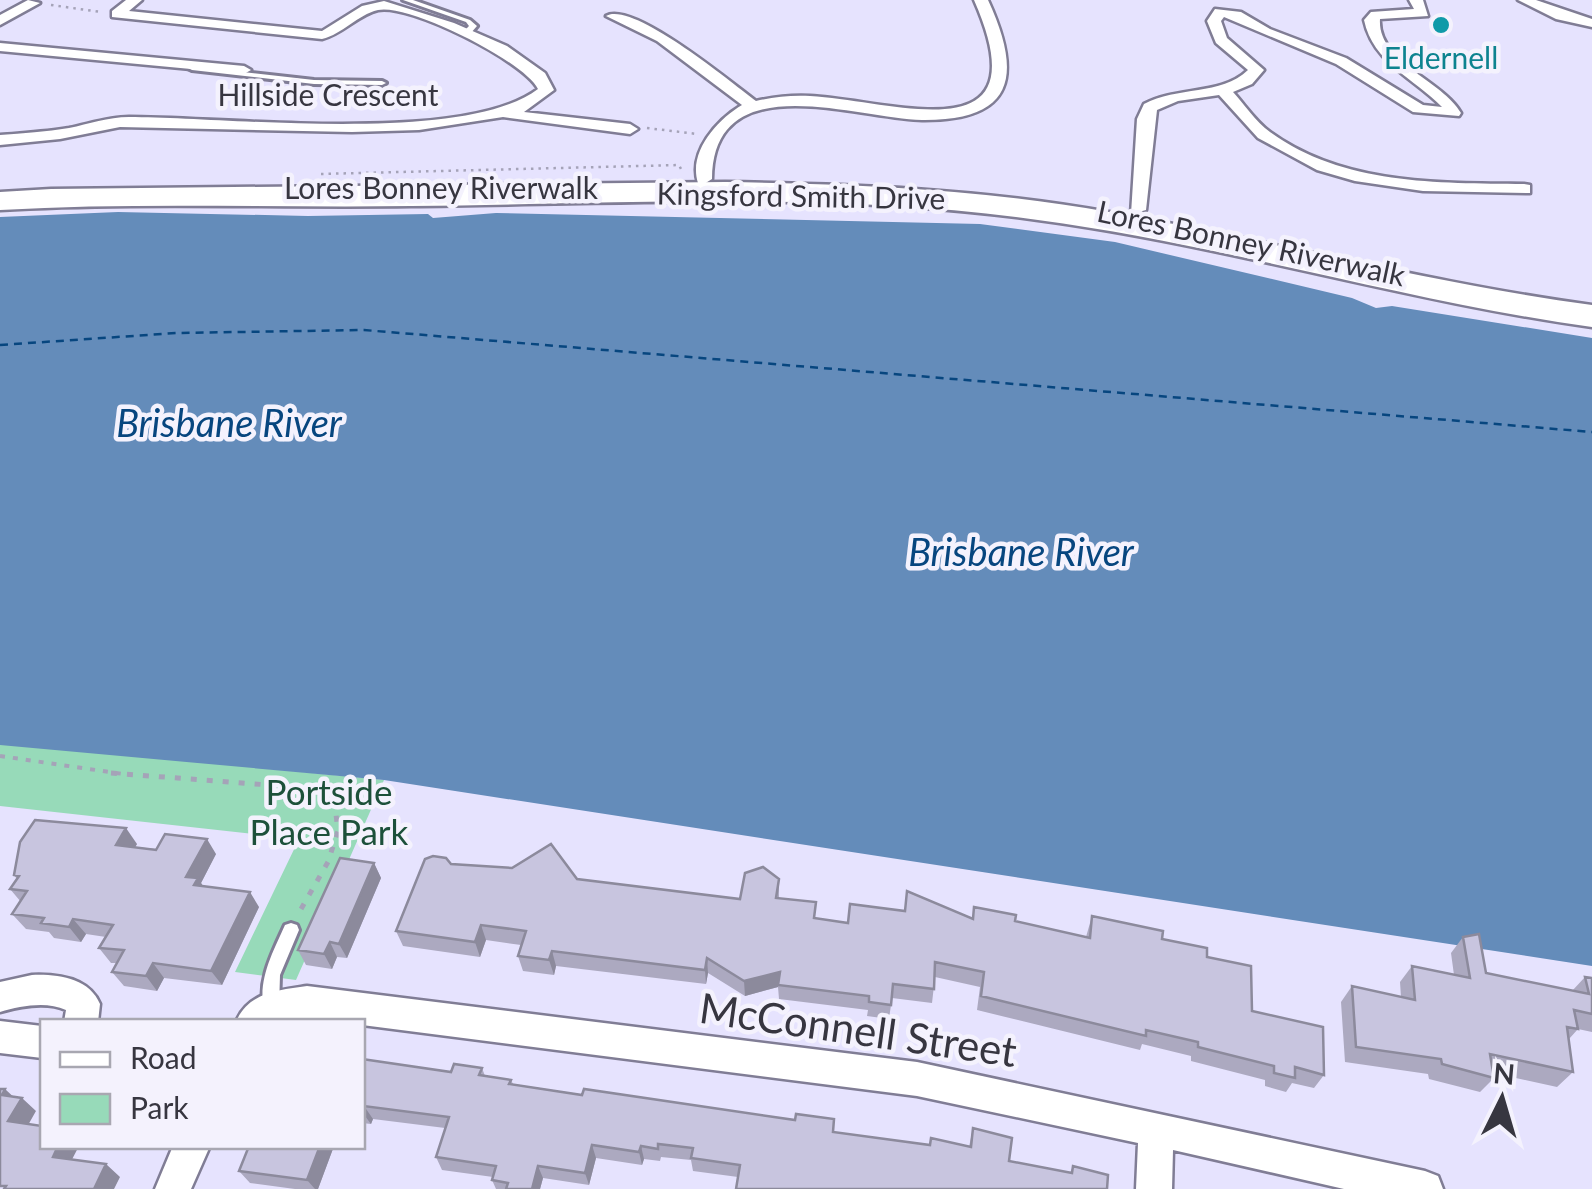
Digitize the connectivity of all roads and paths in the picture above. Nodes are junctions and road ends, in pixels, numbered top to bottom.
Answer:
1 (135, 0) edge
2 (406, 0) edge
3 (981, 0) edge
4 (1416, 0) edge
5 (1525, 0) edge
6 (34, 1) edge
7 (54, 6) dead end
8 (117, 12) junction
9 (612, 16) dead end
10 (0, 20) edge
11 (1592, 23) edge
12 (467, 32) junction
13 (0, 47) edge
14 (192, 68) junction
15 (244, 70) junction
16 (286, 71) dead end
17 (321, 76) dead end
18 (382, 83) dead end
19 (1223, 90) junction
20 (754, 107) junction
21 (504, 115) junction
22 (634, 128) joint
23 (698, 134) dead end
24 (0, 140) edge
25 (331, 172) dead end
26 (692, 174) junction
27 (0, 186) edge
28 (1524, 189) dead end
29 (0, 201) edge
30 (1138, 210) junction
31 (1592, 298) edge
32 (1592, 316) edge
33 (0, 756) edge
34 (293, 926) joint
35 (0, 997) edge
36 (261, 1014) edge
37 (82, 1019) edge
38 (0, 1037) edge
39 (40, 1042) edge
40 (1156, 1128) junction
41 (191, 1149) edge
42 (173, 1189) edge
43 (1154, 1189) edge
44 (1426, 1189) edge

1 - 8 street
2 - 12 lane, Hillside Crescent
3 - 20 street
4 - 19 street
5 - 11 street
6 - 10 street
7 - 8 path
8 - 12 street, Hillside Crescent
9 - 20 street
12 - 21 street, Hillside Crescent
13 - 14 street
14 - 15 street
14 - 18 lane
15 - 16 lane
15 - 17 lane
19 - 28 street
19 - 30 street
20 - 26 street
21 - 22 street
21 - 24 street, Hillside Crescent
22 - 23 path
25 - 26 path
26 - 27 highway, Kingsford Smith Drive
26 - 30 highway, Kingsford Smith Drive
29 - 32 highway, Kingsford Smith Drive
30 - 31 highway, Kingsford Smith Drive
33 - 34 path
34 - 36 lane
35 - 37 street
36 - 40 street, McConnell Street
38 - 39 street
40 - 43 street
40 - 44 street, McConnell Street
41 - 42 street

